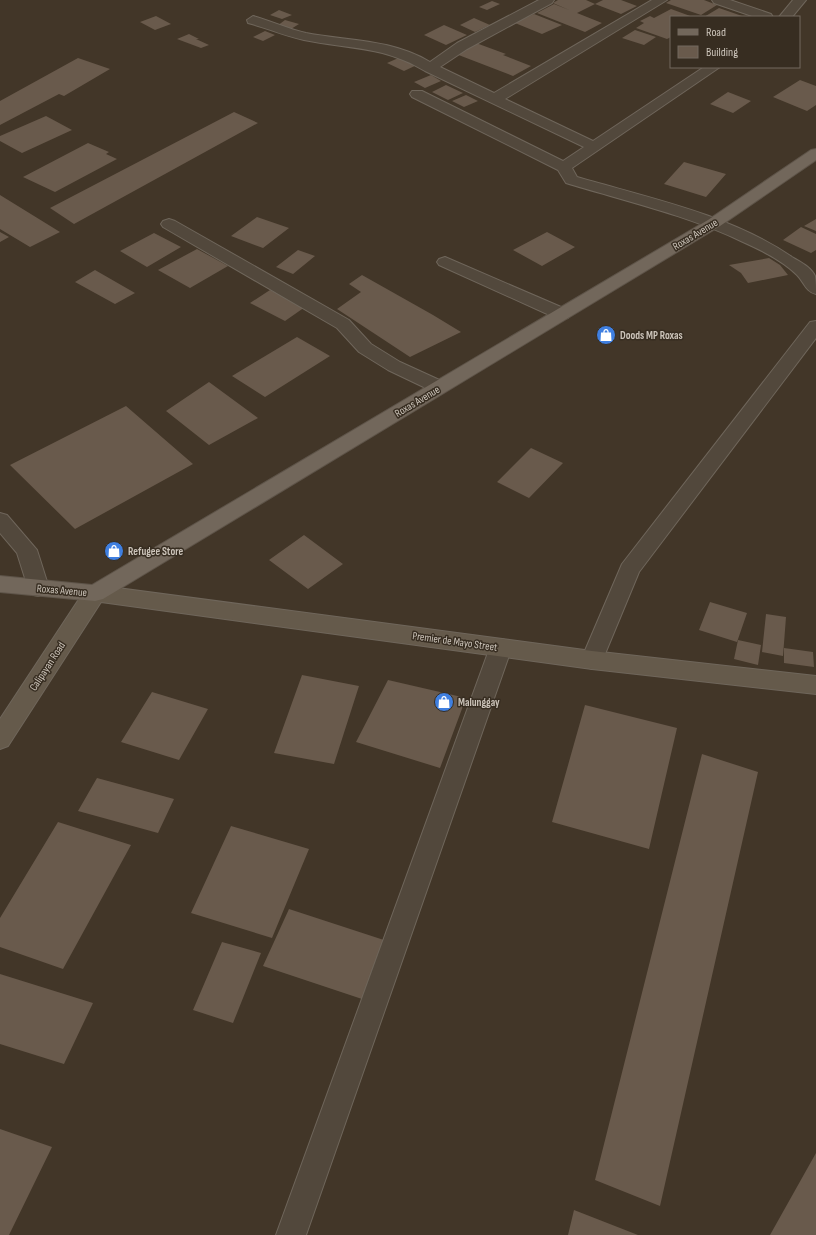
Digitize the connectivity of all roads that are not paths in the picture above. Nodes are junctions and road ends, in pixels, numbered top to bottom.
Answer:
1 (548, 0) edge
2 (661, 0) edge
3 (718, 0) edge
4 (800, 0) edge
5 (764, 16) edge
6 (786, 16) edge
7 (253, 20) dead end
8 (430, 68) junction
9 (712, 68) edge
10 (417, 94) dead end
11 (496, 98) junction
12 (595, 146) junction
13 (816, 153) edge
14 (564, 167) junction
15 (714, 223) junction
16 (169, 224) dead end
17 (445, 262) dead end
18 (816, 289) edge
19 (562, 314) junction
20 (816, 326) edge
21 (439, 387) junction
22 (0, 520) edge
23 (0, 584) edge
24 (38, 588) junction
25 (95, 593) junction
26 (501, 647) junction
27 (592, 660) junction
28 (816, 685) edge
29 (0, 739) edge
30 (291, 1235) edge

1 - 8 street
2 - 11 street
3 - 5 street
4 - 6 street
7 - 8 street
8 - 11 street
9 - 12 street
10 - 14 street
11 - 12 street
12 - 14 street
13 - 15 main road, Roxas Avenue
14 - 15 street
15 - 18 street
15 - 19 main road, Roxas Avenue
16 - 21 street
17 - 19 street
19 - 21 main road, Roxas Avenue
20 - 27 street
21 - 25 main road, Roxas Avenue
22 - 24 street
23 - 24 main road, Roxas Avenue
24 - 25 main road, Roxas Avenue
25 - 26 main road, Premier de Mayo Street
25 - 29 main road, Calipayan Road
26 - 27 main road, Premier de Mayo Street
26 - 30 lane
27 - 28 main road, Premier de Mayo Street

